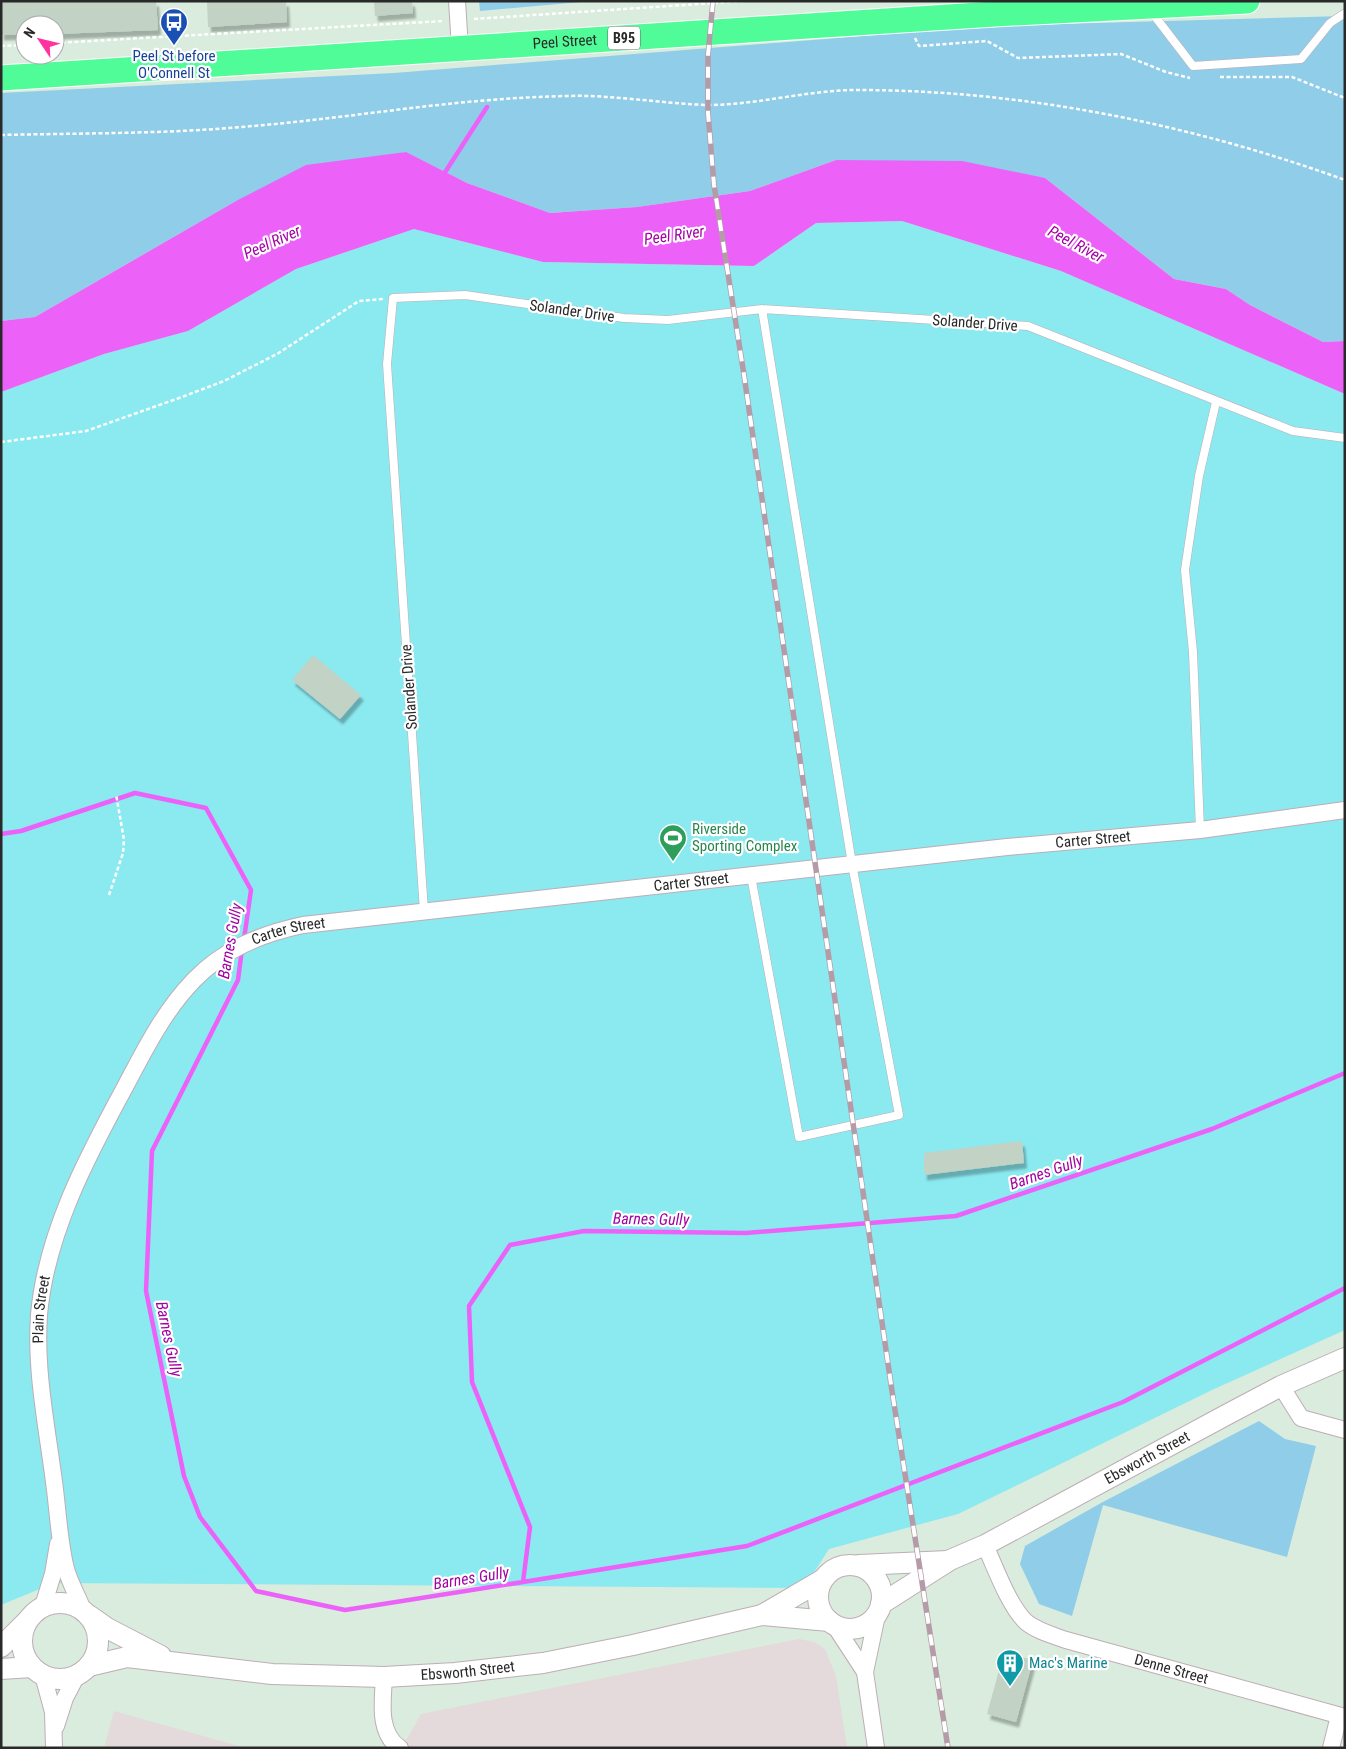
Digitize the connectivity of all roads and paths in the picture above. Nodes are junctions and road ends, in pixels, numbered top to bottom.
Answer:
1 (457, 1) edge
2 (738, 1) edge
3 (744, 1) edge
4 (1248, 1) edge
5 (1147, 6) junction
6 (994, 8) edge
7 (1345, 13) edge
8 (458, 20) junction
9 (915, 38) dead end
10 (65, 42) edge
11 (15, 45) edge
12 (1, 46) edge
13 (460, 48) junction
14 (1218, 77) dead end
15 (1, 78) edge
16 (1199, 78) dead end
17 (1345, 98) edge
18 (1, 135) edge
19 (1345, 180) edge
20 (393, 298) junction
21 (762, 309) junction
22 (1216, 402) junction
23 (1345, 438) edge
24 (1, 442) edge
25 (116, 794) dead end
26 (1345, 810) edge
27 (1200, 830) junction
28 (852, 864) junction
29 (751, 876) junction
30 (109, 895) dead end
31 (424, 911) junction
32 (117, 1101) joint
33 (1345, 1358) edge
34 (1281, 1386) junction
35 (1345, 1430) edge
36 (61, 1530) junction
37 (986, 1545) junction
38 (950, 1560) junction
39 (859, 1565) junction
40 (822, 1580) junction
41 (879, 1609) junction
42 (37, 1612) junction
43 (87, 1613) junction
44 (762, 1615) junction
45 (832, 1624) junction
46 (1, 1647) edge
47 (169, 1660) junction
48 (1, 1669) edge
49 (38, 1671) junction
50 (83, 1671) junction
51 (865, 1672) junction
52 (384, 1677) junction
53 (1342, 1716) edge
54 (55, 1730) junction
55 (54, 1748) edge
56 (400, 1748) edge
57 (876, 1748) edge
58 (1331, 1748) edge

1 - 8 street
2 - 3 path
2 - 8 path
4 - 5 main road, Peel Street / B95
5 - 6 main road, Peel Street / B95
5 - 7 lane
6 - 13 main road, Peel Street / B95
8 - 10 path
8 - 13 street
9 - 16 path
11 - 12 path
13 - 15 main road, Peel Street / B95
14 - 17 path
18 - 19 path
20 - 21 lane, Solander Drive
20 - 24 path
20 - 31 lane, Solander Drive
21 - 22 lane, Solander Drive
21 - 28 lane
22 - 23 lane, Solander Drive
22 - 27 lane
25 - 30 path
26 - 27 street, Carter Street
27 - 28 street, Carter Street
28 - 29 street, Carter Street
28 - 29 lane
29 - 31 street, Carter Street
31 - 32 street, Carter Street
32 - 36 street, Plain Street
33 - 34 street, Ebsworth Street
34 - 35 street
34 - 37 street, Ebsworth Street
36 - 42 street, Plain Street
36 - 43 street, Plain Street
37 - 38 street, Ebsworth Street
37 - 53 street, Denne Street
38 - 39 street, Ebsworth Street
38 - 41 street, Ebsworth Street
39 - 40 street
39 - 41 street
40 - 44 street, Ebsworth Street
40 - 45 street
41 - 45 street
41 - 51 street
42 - 43 street
42 - 46 street
42 - 49 street
43 - 47 street, Ebsworth Street
43 - 50 street
44 - 45 street, Ebsworth Street
44 - 52 street, Ebsworth Street
45 - 51 street
47 - 50 street, Ebsworth Street
47 - 52 street, Ebsworth Street
48 - 49 street
49 - 50 street
49 - 54 street
50 - 54 street
51 - 57 street
52 - 56 street
53 - 58 street
54 - 55 street

